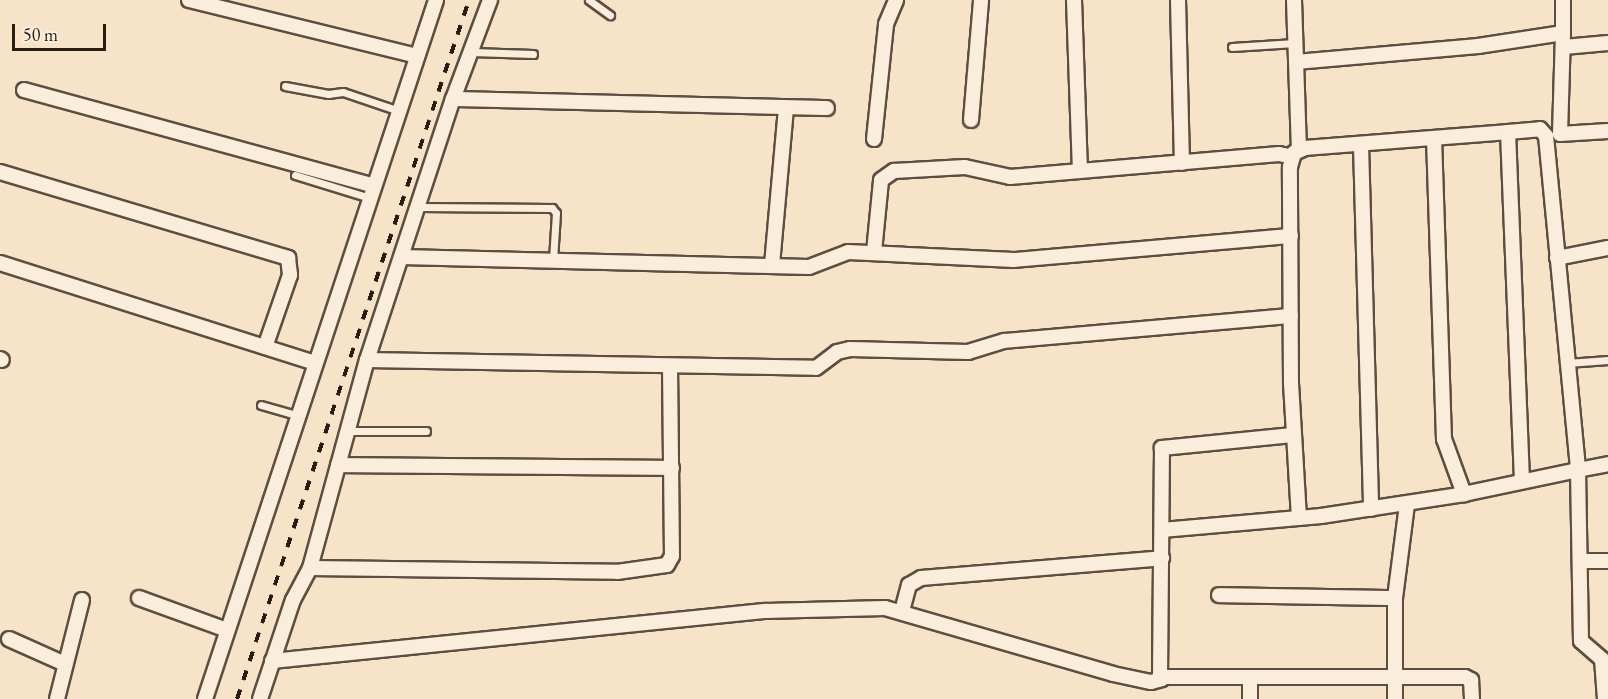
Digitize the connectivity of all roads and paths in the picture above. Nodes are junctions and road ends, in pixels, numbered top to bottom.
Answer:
1 (189, 0) edge
2 (436, 0) edge
3 (490, 0) edge
4 (589, 0) edge
5 (896, 0) edge
6 (981, 0) edge
7 (1074, 0) edge
8 (1178, 0) edge
9 (1294, 0) edge
10 (1563, 0) edge
11 (610, 15) dead end
12 (1563, 40) junction
13 (1295, 43) junction
14 (1608, 43) edge
15 (1232, 47) dead end
16 (472, 51) junction
17 (533, 54) dead end
18 (417, 56) junction
19 (1296, 62) junction
20 (285, 86) dead end
21 (24, 90) dead end
22 (453, 99) junction
23 (786, 108) junction
24 (827, 108) dead end
25 (399, 111) junction
26 (971, 120) dead end
27 (1608, 131) edge
28 (1508, 132) junction
29 (1560, 134) junction
30 (1546, 136) junction
31 (1434, 138) junction
32 (874, 139) dead end
33 (1361, 145) junction
34 (1296, 153) junction
35 (1182, 163) junction
36 (1080, 169) junction
37 (0, 172) edge
38 (295, 175) dead end
39 (372, 192) junction
40 (419, 207) junction
41 (1291, 236) junction
42 (1608, 248) edge
43 (874, 252) junction
44 (401, 256) junction
45 (1557, 258) junction
46 (553, 259) junction
47 (0, 263) edge
48 (772, 265) junction
49 (1291, 316) junction
50 (265, 347) junction
51 (367, 360) junction
52 (1608, 360) edge
53 (315, 363) junction
54 (1567, 363) junction
55 (670, 366) junction
56 (261, 405) dead end
57 (296, 415) junction
58 (348, 431) junction
59 (426, 431) dead end
60 (1293, 435) junction
61 (1608, 464) edge
62 (338, 465) junction
63 (672, 468) junction
64 (1578, 470) junction
65 (1522, 481) junction
66 (1464, 494) junction
67 (1407, 504) junction
68 (1371, 509) junction
69 (1299, 518) junction
70 (1162, 530) junction
71 (1162, 558) junction
72 (1582, 561) junction
73 (1608, 561) edge
74 (309, 568) junction
75 (1219, 595) dead end
76 (140, 598) dead end
77 (1395, 598) junction
78 (82, 600) dead end
79 (902, 611) junction
80 (227, 630) junction
81 (9, 639) dead end
82 (272, 661) junction
83 (66, 664) junction
84 (1250, 678) junction
85 (1162, 679) junction
86 (1396, 679) junction
87 (57, 699) edge
88 (205, 699) edge
89 (260, 699) edge
90 (1250, 699) edge
91 (1395, 699) edge
92 (1472, 699) edge
93 (1605, 699) edge

1 - 18 street
2 - 18 street
3 - 16 street
4 - 11 lane
5 - 32 street
6 - 26 street
7 - 36 street
8 - 35 street
9 - 13 street
10 - 12 street
12 - 14 street
12 - 19 street
12 - 29 street
13 - 15 lane
13 - 19 street
16 - 17 lane
16 - 22 street
18 - 25 street
19 - 34 street
20 - 25 lane
21 - 39 street
22 - 23 street
22 - 40 street
23 - 24 street
23 - 48 street
25 - 39 street
27 - 29 street
28 - 30 street
28 - 31 street
28 - 65 street
29 - 30 street
30 - 45 street
31 - 33 street
31 - 66 street
33 - 34 street
33 - 68 street
34 - 35 street
34 - 41 street
35 - 36 street
36 - 43 street
37 - 50 street
38 - 39 lane
39 - 53 street
40 - 44 street
40 - 46 lane
41 - 43 street
41 - 49 street
42 - 45 street
43 - 48 street
44 - 46 street
44 - 51 street
45 - 54 street
46 - 48 street
47 - 50 street
49 - 55 street
49 - 60 street
50 - 53 street
51 - 55 street
51 - 58 street
52 - 54 lane
53 - 57 street
54 - 64 street
55 - 63 street
56 - 57 lane
57 - 80 street
58 - 59 lane
58 - 62 street
60 - 69 street
60 - 70 street
61 - 64 street
62 - 63 street
62 - 74 street
63 - 74 street
64 - 65 street
64 - 72 street
65 - 66 street
66 - 67 street
67 - 68 street
67 - 77 street
68 - 69 street
69 - 70 street
70 - 71 street
71 - 79 street
71 - 85 street
72 - 73 street
72 - 93 street
74 - 82 street
75 - 77 street
76 - 80 street
77 - 86 street
78 - 83 street
79 - 82 street
79 - 85 street
80 - 88 street
81 - 83 street
82 - 89 street
83 - 87 street
84 - 85 street
84 - 86 street
84 - 90 street
86 - 91 street
86 - 92 street

